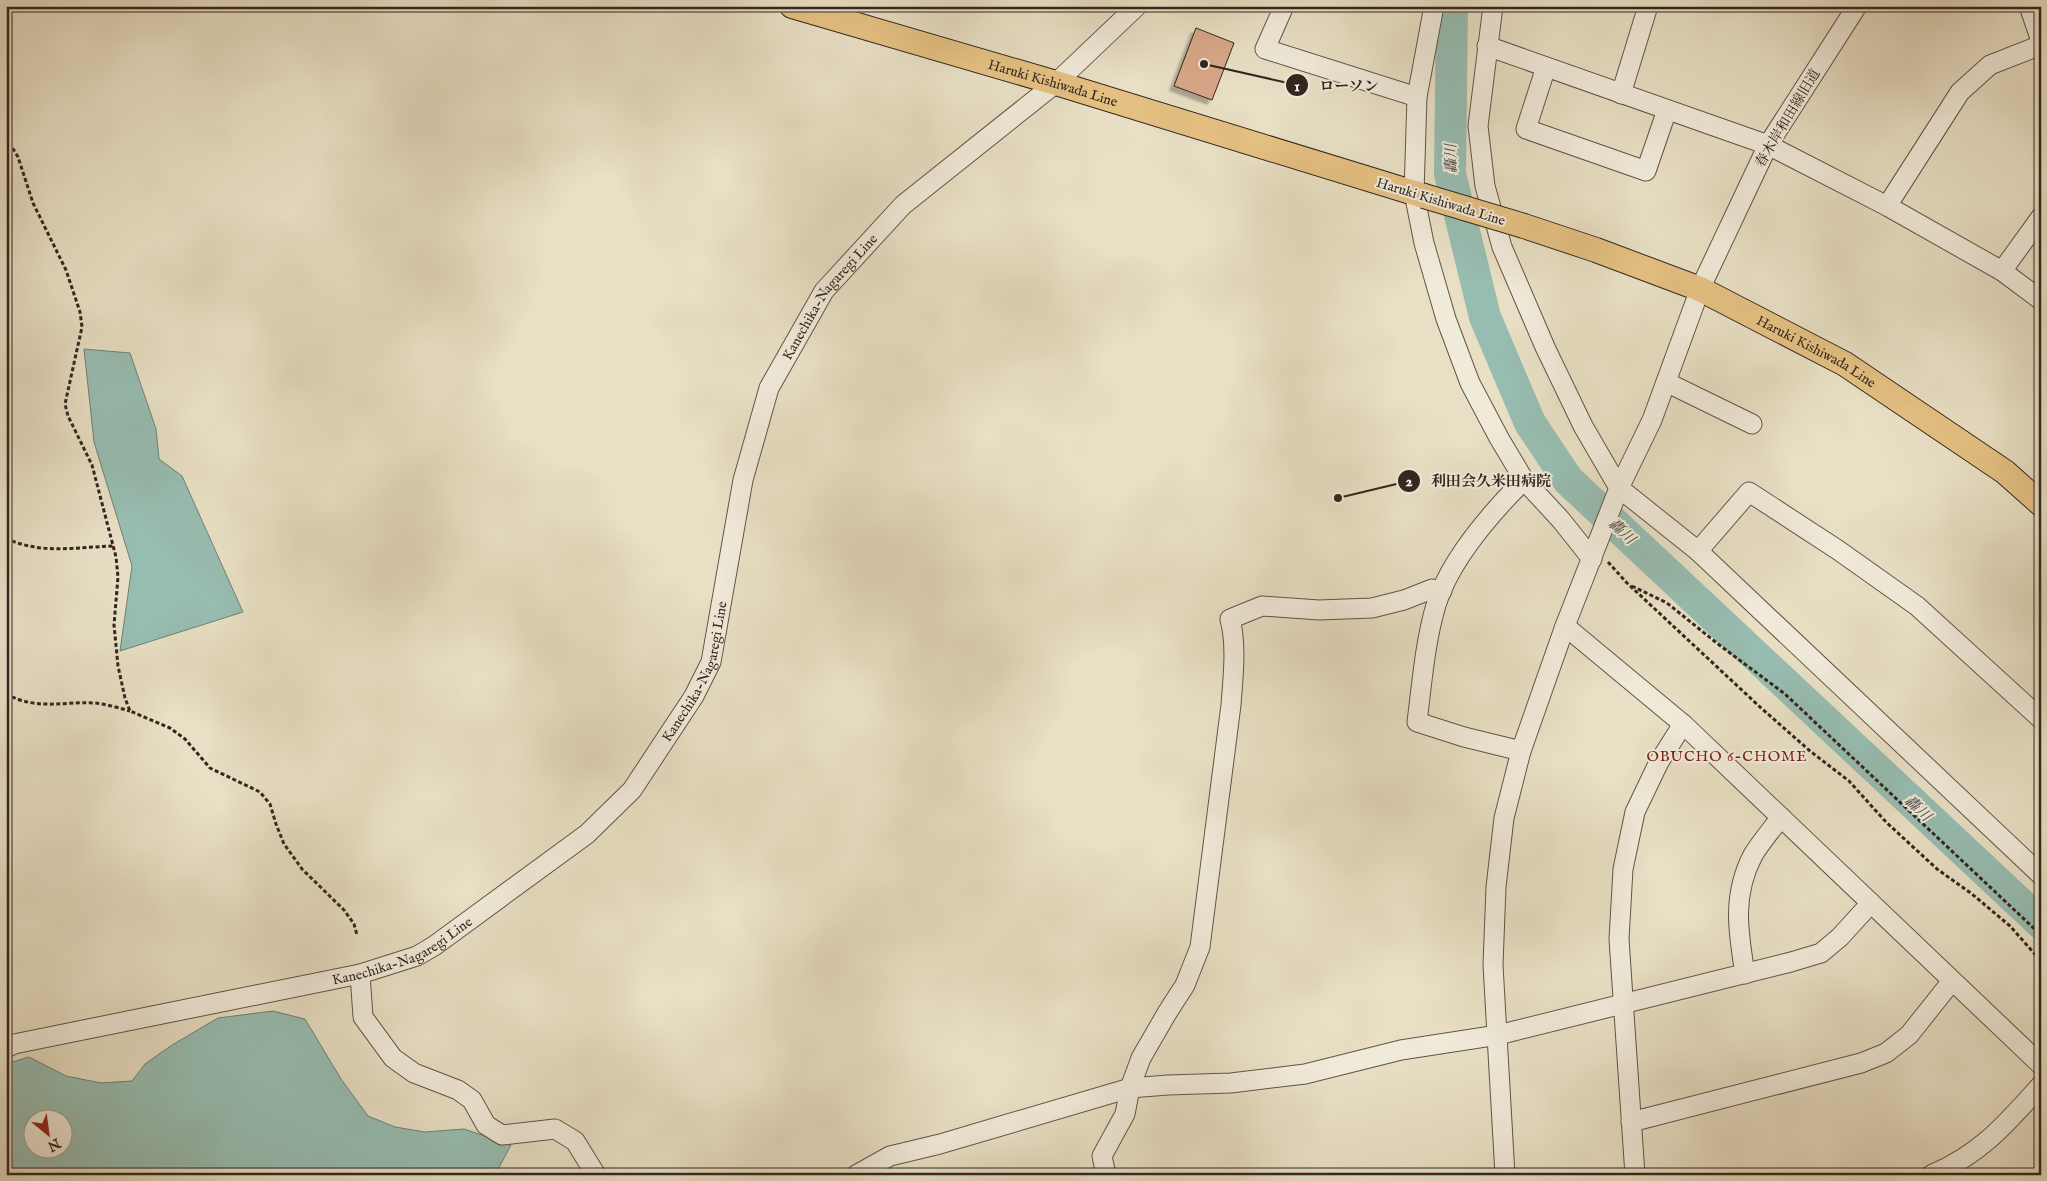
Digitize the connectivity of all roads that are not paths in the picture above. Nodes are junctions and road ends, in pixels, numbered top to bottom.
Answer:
1 (792, 6) edge
2 (1137, 6) edge
3 (1284, 6) edge
4 (1434, 6) edge
5 (1493, 6) edge
6 (1648, 6) edge
7 (1857, 6) edge
8 (2029, 6) edge
9 (2041, 41) edge
10 (2041, 45) edge
11 (1487, 46) junction
12 (1546, 67) junction
13 (1056, 84) junction
14 (1622, 94) junction
15 (1417, 97) junction
16 (1667, 110) junction
17 (1768, 145) junction
18 (1419, 195) junction
19 (1887, 206) junction
20 (2041, 218) edge
21 (2002, 271) junction
22 (1700, 289) junction
23 (2041, 300) edge
24 (1666, 382) junction
25 (1752, 424) dead end
26 (1524, 480) junction
27 (1618, 492) junction
28 (2041, 504) edge
29 (1698, 551) junction
30 (1594, 554) junction
31 (1442, 591) junction
32 (1565, 626) junction
33 (2041, 719) edge
34 (1683, 724) junction
35 (1521, 751) junction
36 (1781, 817) junction
37 (2041, 875) edge
38 (1871, 903) junction
39 (360, 974) junction
40 (1745, 974) junction
41 (1952, 980) junction
42 (1623, 1005) junction
43 (1498, 1035) junction
44 (6, 1048) edge
45 (2041, 1065) edge
46 (2041, 1084) edge
47 (1130, 1088) junction
48 (1631, 1122) junction
49 (1102, 1173) edge
50 (596, 1175) edge
51 (856, 1175) edge
52 (1504, 1175) edge
53 (1635, 1175) edge
54 (1931, 1175) edge

1 - 13 main road, Haruki Kishiwada Line
2 - 13 street, Kanechika-Nagaregi Line
3 - 15 street
4 - 15 street
5 - 11 street
6 - 14 street
7 - 17 street, 春木岸和田線旧道
8 - 9 street
10 - 19 street
11 - 12 street
11 - 27 street
12 - 14 street
12 - 16 street
13 - 18 main road, Haruki Kishiwada Line
13 - 39 street, Kanechika-Nagaregi Line
14 - 16 street
15 - 18 street
16 - 17 street
17 - 19 street
17 - 22 street, 春木岸和田線旧道
18 - 22 main road, Haruki Kishiwada Line, bridge
18 - 26 street
19 - 21 street
20 - 21 street
21 - 23 street
22 - 24 street, 春木岸和田線旧道
22 - 28 main road, Haruki Kishiwada Line
24 - 25 street
24 - 27 street, 春木岸和田線旧道
26 - 30 street
26 - 31 street
27 - 29 street
27 - 30 street, 春木岸和田線旧道
29 - 33 street
29 - 37 street
30 - 32 street, 春木岸和田線旧道
31 - 35 street
31 - 47 street
32 - 34 street
32 - 35 street, 春木岸和田線旧道
34 - 36 street
34 - 42 street
35 - 43 street, 春木岸和田線旧道
36 - 38 street
36 - 40 street
38 - 40 street
38 - 41 street
39 - 44 street, Kanechika-Nagaregi Line
39 - 50 street
40 - 42 street
41 - 45 street
41 - 48 street
42 - 43 street
42 - 48 street
43 - 47 street
43 - 52 street, 春木岸和田線旧道
46 - 54 street
47 - 49 street
47 - 51 street
48 - 53 street

